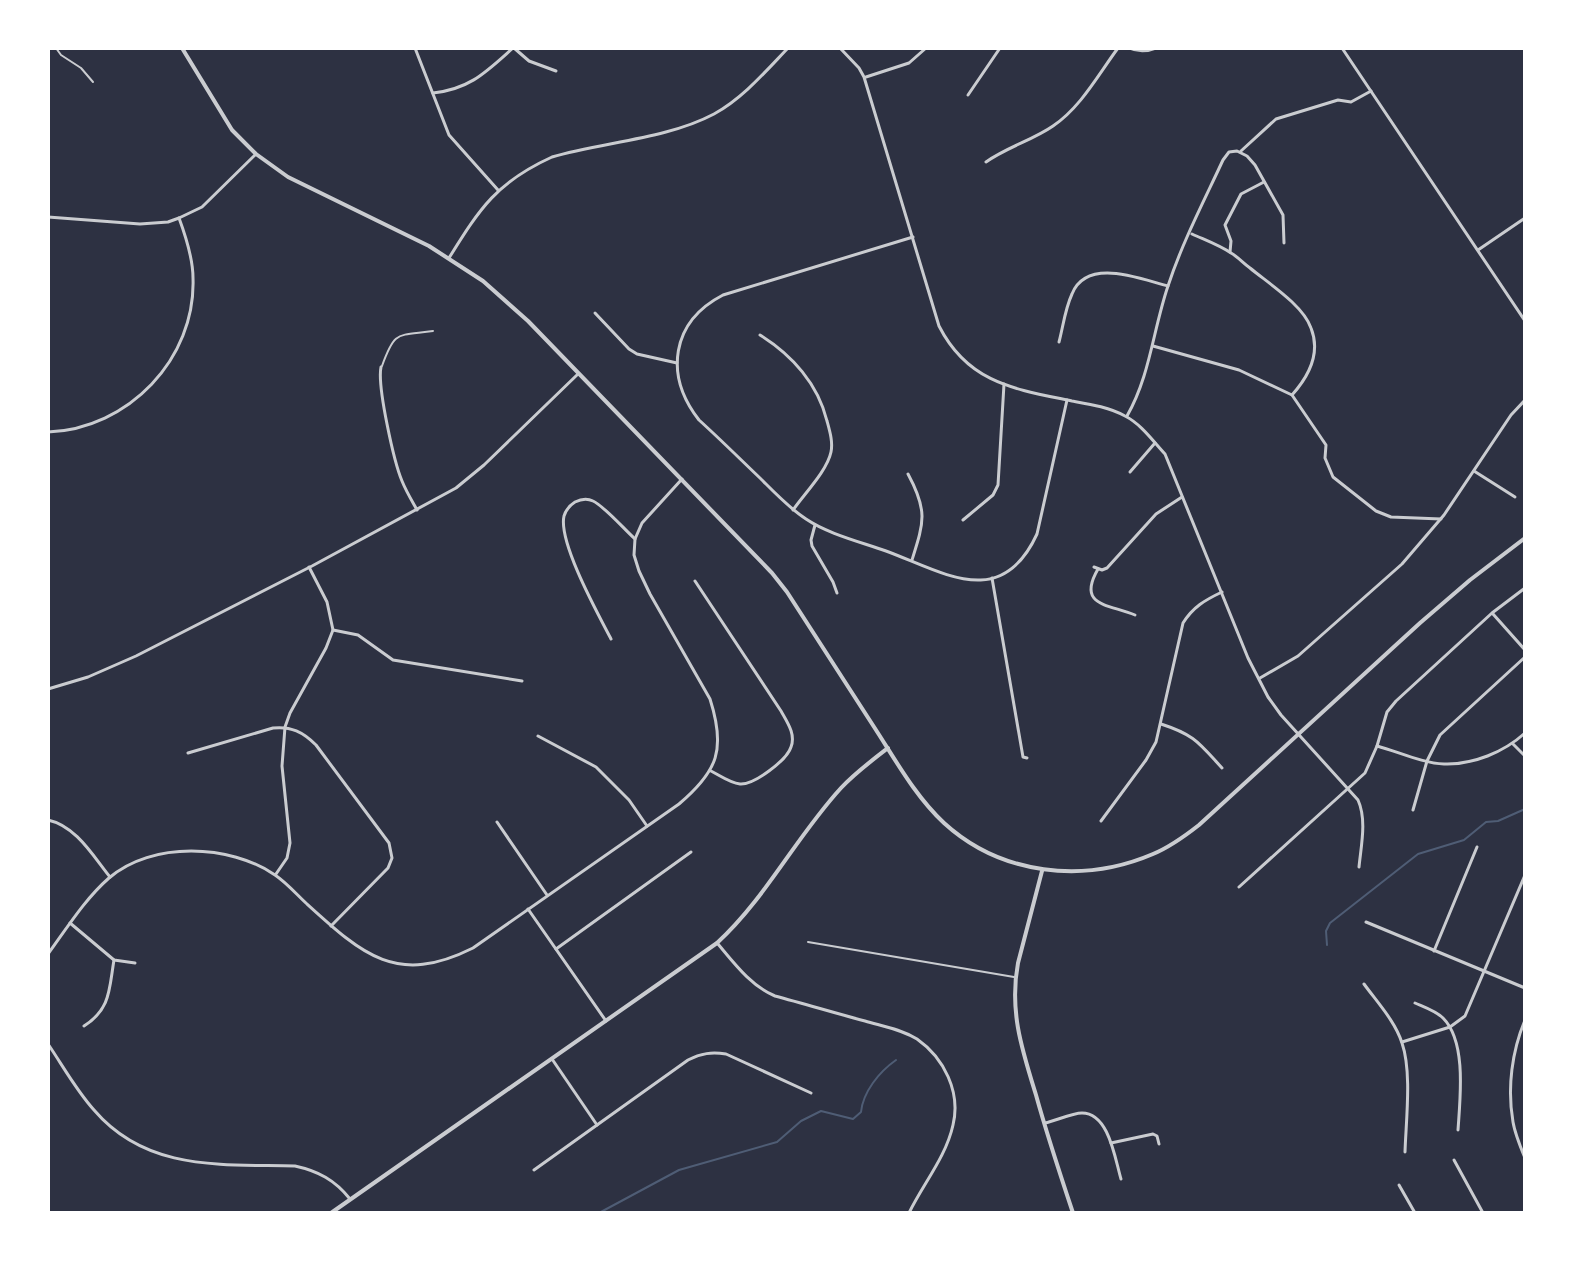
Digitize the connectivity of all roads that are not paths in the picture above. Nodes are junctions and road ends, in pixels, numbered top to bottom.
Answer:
1 (56, 48) edge
2 (182, 48) edge
3 (415, 48) edge
4 (513, 48) edge
5 (788, 48) edge
6 (840, 48) edge
7 (916, 48) edge
8 (926, 48) edge
9 (1000, 48) edge
10 (1118, 48) edge
11 (1129, 48) edge
12 (1156, 48) edge
13 (1342, 48) edge
14 (921, 54) junction
15 (556, 71) dead end
16 (864, 77) junction
17 (93, 82) dead end
18 (1371, 91) junction
19 (433, 93) junction
20 (968, 95) dead end
21 (1239, 152) junction
22 (256, 154) junction
23 (986, 162) dead end
24 (1265, 182) junction
25 (498, 190) junction
26 (48, 217) edge
27 (179, 218) junction
28 (1525, 218) edge
29 (1190, 233) junction
30 (913, 237) junction
31 (1284, 243) dead end
32 (1477, 250) junction
33 (1230, 252) junction
34 (449, 258) junction
35 (1168, 286) junction
36 (595, 313) dead end
37 (1525, 321) edge
38 (433, 331) dead end
39 (760, 335) dead end
40 (1059, 342) dead end
41 (1153, 346) junction
42 (677, 363) junction
43 (381, 367) joint
44 (578, 374) junction
45 (1004, 384) junction
46 (1292, 395) junction
47 (1067, 400) junction
48 (1525, 400) edge
49 (1127, 416) junction
50 (48, 432) edge
51 (1155, 443) junction
52 (1474, 471) junction
53 (1130, 472) dead end
54 (908, 474) dead end
55 (682, 479) junction
56 (1182, 497) junction
57 (1515, 497) dead end
58 (417, 510) junction
59 (793, 510) junction
60 (1441, 519) junction
61 (963, 520) dead end
62 (815, 525) junction
63 (1525, 538) edge
64 (635, 539) junction
65 (912, 560) junction
66 (309, 567) junction
67 (992, 578) junction
68 (695, 581) dead end
69 (1525, 588) edge
70 (1222, 592) junction
71 (837, 593) dead end
72 (1492, 613) junction
73 (1135, 615) dead end
74 (333, 630) junction
75 (611, 639) dead end
76 (1525, 650) edge
77 (1525, 657) edge
78 (1258, 679) junction
79 (522, 681) dead end
80 (48, 689) edge
81 (1161, 724) junction
82 (285, 727) junction
83 (1525, 733) edge
84 (1298, 734) junction
85 (538, 736) dead end
86 (1513, 744) junction
87 (1377, 746) junction
88 (888, 748) junction
89 (188, 753) dead end
90 (1525, 756) edge
91 (1027, 758) dead end
92 (1427, 761) junction
93 (1222, 768) dead end
94 (711, 771) junction
95 (1348, 788) junction
96 (1413, 810) dead end
97 (48, 820) edge
98 (1101, 821) dead end
99 (497, 822) dead end
100 (647, 826) junction
101 (1477, 847) dead end
102 (691, 852) dead end
103 (1359, 867) dead end
104 (1043, 870) junction
105 (275, 875) junction
106 (1525, 875) edge
107 (110, 877) junction
108 (1239, 887) dead end
109 (547, 895) junction
110 (528, 909) junction
111 (1366, 922) dead end
112 (70, 923) junction
113 (331, 926) junction
114 (808, 942) dead end
115 (717, 943) junction
116 (556, 949) junction
117 (1434, 951) junction
118 (48, 954) edge
119 (114, 960) junction
120 (135, 963) dead end
121 (1485, 971) junction
122 (1015, 978) junction
123 (1364, 984) dead end
124 (1525, 988) edge
125 (1415, 1003) dead end
126 (1525, 1020) edge
127 (606, 1021) junction
128 (84, 1026) dead end
129 (1450, 1027) junction
130 (1402, 1042) junction
131 (48, 1044) edge
132 (552, 1059) junction
133 (811, 1093) dead end
134 (1044, 1123) junction
135 (597, 1125) junction
136 (1458, 1130) dead end
137 (1111, 1143) junction
138 (1159, 1144) dead end
139 (1405, 1152) dead end
140 (1525, 1158) edge
141 (1454, 1160) dead end
142 (534, 1170) dead end
143 (1121, 1179) dead end
144 (1399, 1185) dead end
145 (350, 1199) junction
146 (331, 1213) edge
147 (909, 1213) edge
148 (1073, 1213) edge
149 (1415, 1213) edge
150 (1483, 1213) edge

1 - 17 lane
2 - 22 street
3 - 19 street
4 - 15 street
4 - 19 street
5 - 25 street
6 - 16 street
7 - 14 street
8 - 14 street
9 - 20 street
10 - 23 street
11 - 12 street
13 - 18 street
14 - 16 street
16 - 30 street
18 - 21 street
18 - 32 street
19 - 25 street
21 - 24 street
21 - 29 street
22 - 27 street
22 - 34 street
24 - 31 street
24 - 33 street
25 - 34 street
26 - 27 street
27 - 50 street
28 - 32 street
29 - 33 street
29 - 35 street
30 - 42 street
30 - 45 street
32 - 37 street
33 - 46 street
34 - 44 street
35 - 40 street
35 - 41 street
36 - 42 street
38 - 43 lane
39 - 59 street
41 - 46 street
41 - 49 street
42 - 59 street
43 - 58 street
44 - 55 street
44 - 58 street
45 - 47 street
45 - 61 street
46 - 60 street
47 - 49 street
47 - 67 street
48 - 52 street
49 - 51 street
51 - 53 street
51 - 56 street
52 - 57 street
52 - 60 street
54 - 65 street
55 - 64 street
55 - 88 street
56 - 70 street
56 - 73 street
58 - 66 street
59 - 62 street
60 - 78 street
62 - 65 street
62 - 71 street
63 - 84 street
64 - 75 street
64 - 94 street
65 - 67 street
66 - 74 street
66 - 80 street
67 - 91 street
68 - 94 street
69 - 72 street
70 - 78 street
70 - 81 street
72 - 76 street
72 - 87 street
74 - 79 street
74 - 82 street
77 - 92 street
78 - 84 street
81 - 93 street
81 - 98 street
82 - 89 street
82 - 105 street
82 - 113 street
83 - 86 street
84 - 95 street
84 - 104 street
85 - 100 street
86 - 90 street
86 - 92 street
87 - 92 street
87 - 95 street
88 - 104 street
88 - 115 street
92 - 96 street
94 - 100 street
95 - 103 street
95 - 108 street
97 - 107 street
99 - 109 street
100 - 109 street
101 - 117 street
102 - 116 street
104 - 122 street
105 - 107 street
105 - 113 street
106 - 121 street
107 - 112 street
109 - 110 street
110 - 113 street
110 - 116 street
111 - 117 street
112 - 118 street
112 - 119 street
114 - 122 lane
115 - 127 street
115 - 147 street
116 - 127 street
117 - 121 street
119 - 120 street
119 - 128 street
121 - 124 street
121 - 129 street
122 - 134 street
123 - 130 street
125 - 129 street
126 - 140 street
127 - 132 street
129 - 130 street
129 - 136 street
130 - 139 street
131 - 145 street
132 - 135 street
132 - 145 street
133 - 135 street
134 - 137 street
134 - 148 street
135 - 142 street
137 - 138 street
137 - 143 street
141 - 150 street
144 - 149 street
145 - 146 street

